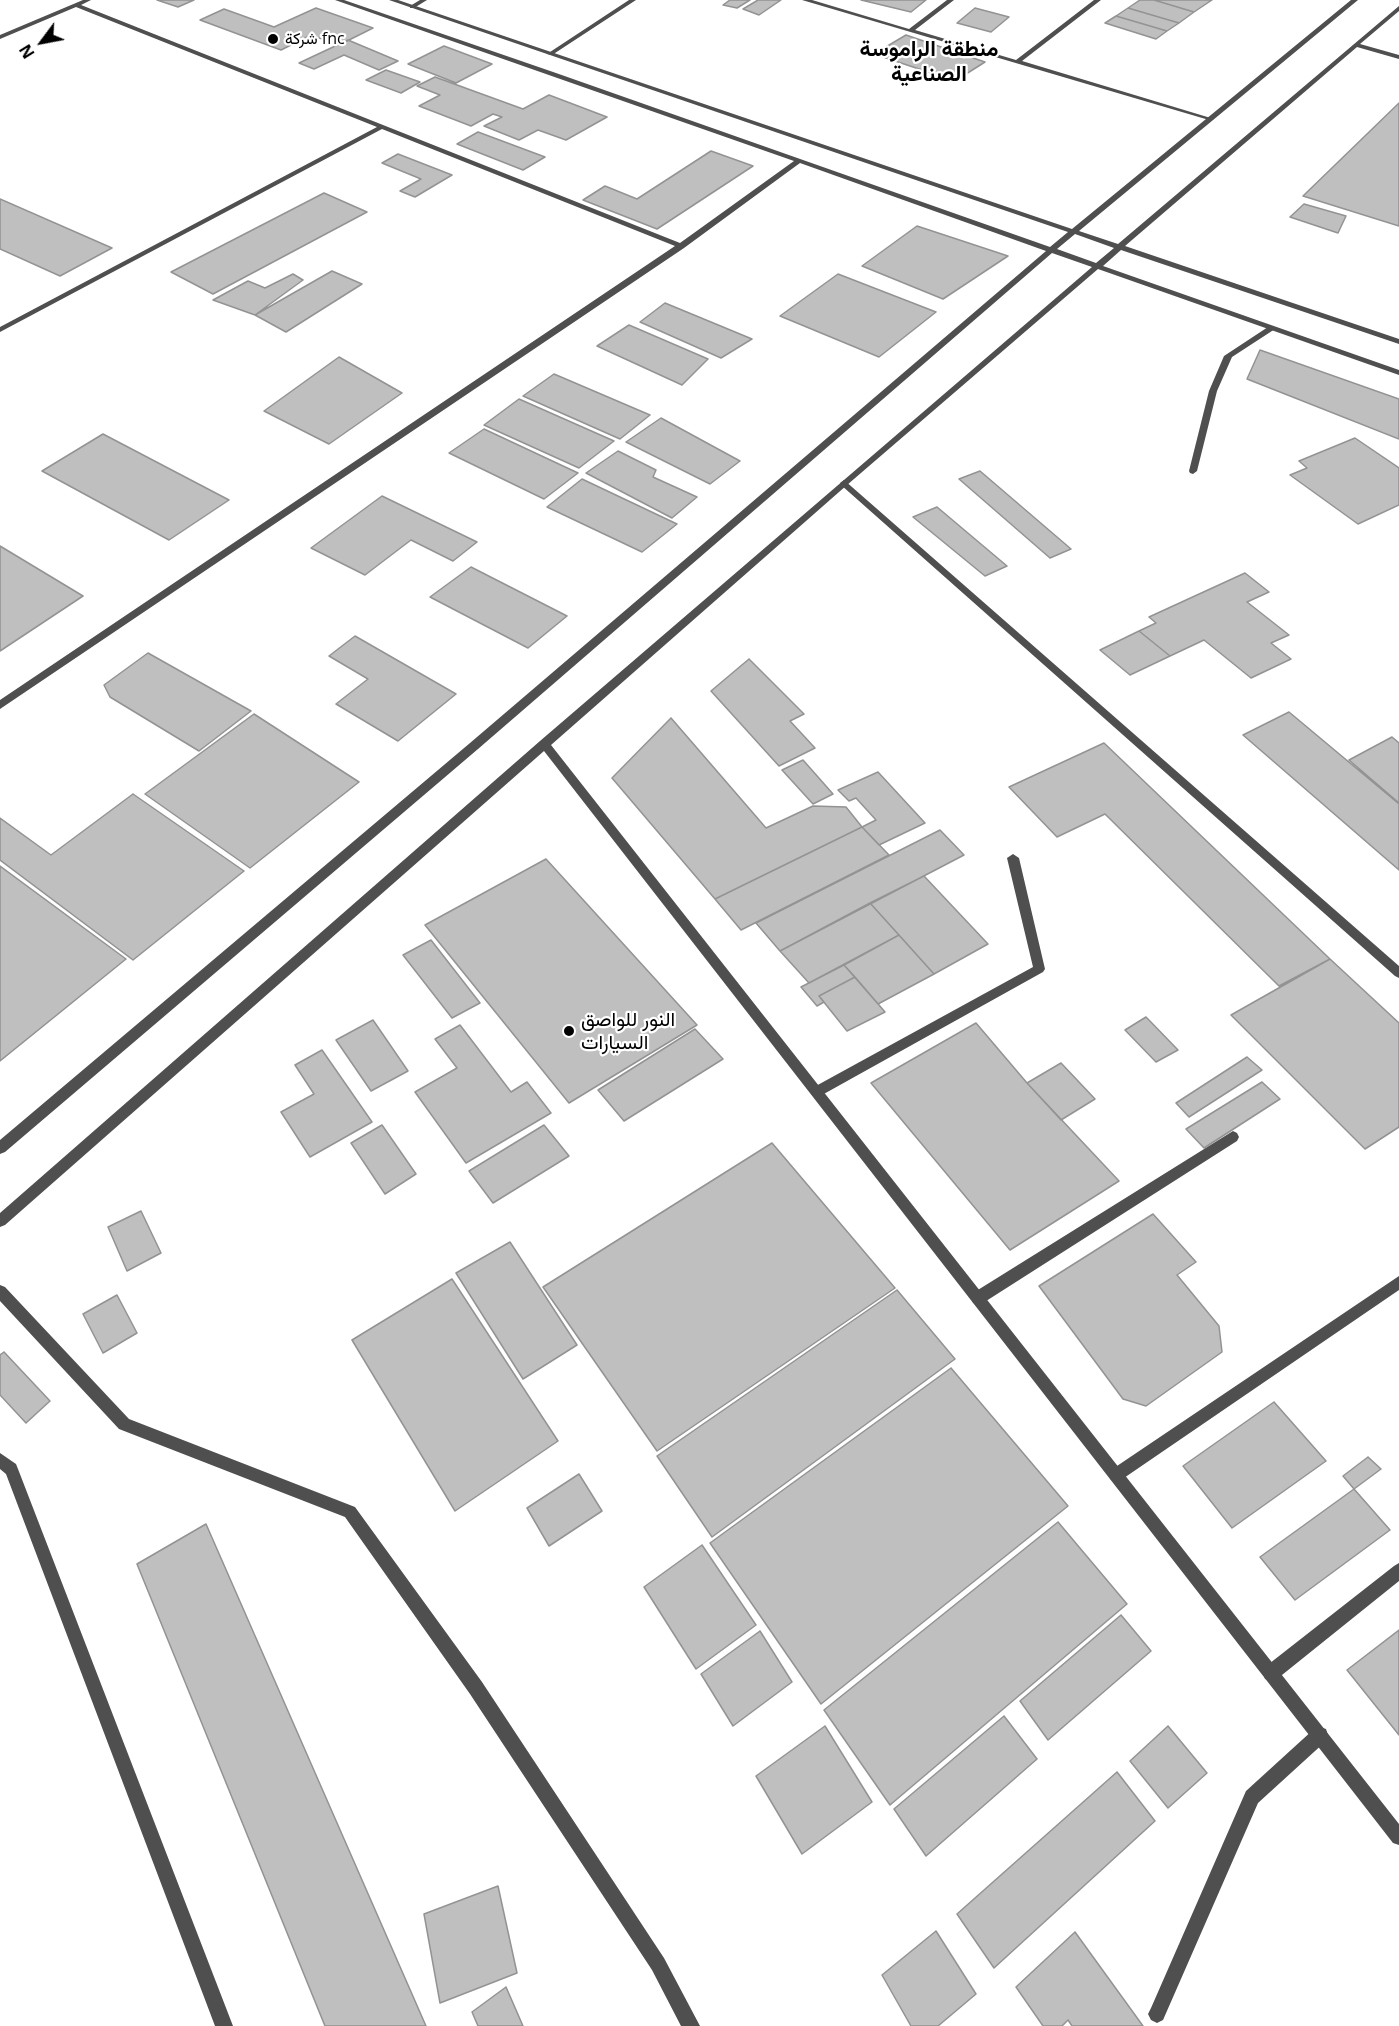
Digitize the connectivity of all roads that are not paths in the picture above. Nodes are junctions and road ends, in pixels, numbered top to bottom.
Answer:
1 (88, 0) edge
2 (338, 0) edge
3 (392, 0) edge
4 (424, 0) edge
5 (633, 0) edge
6 (805, 0) edge
7 (951, 0) edge
8 (1098, 0) edge
9 (1355, 0) edge
10 (76, 5) junction
11 (412, 7) junction
12 (1399, 8) edge
13 (910, 31) junction
14 (0, 37) edge
15 (1356, 45) junction
16 (550, 54) junction
17 (1399, 57) edge
18 (1017, 62) junction
19 (1210, 119) junction
20 (382, 127) junction
21 (799, 161) junction
22 (1073, 232) junction
23 (681, 246) junction
24 (1120, 247) junction
25 (1051, 250) junction
26 (1097, 266) junction
27 (1271, 329) junction
28 (0, 330) edge
29 (1399, 342) edge
30 (1399, 373) edge
31 (1193, 471) dead end
32 (844, 483) junction
33 (0, 705) edge
34 (544, 744) junction
35 (1013, 858) dead end
36 (1399, 973) edge
37 (818, 1091) junction
38 (1233, 1137) dead end
39 (0, 1148) edge
40 (0, 1221) edge
41 (1399, 1282) edge
42 (0, 1291) edge
43 (978, 1298) junction
44 (0, 1460) edge
45 (1116, 1475) junction
46 (1399, 1571) edge
47 (1271, 1673) junction
48 (1320, 1735) junction
49 (1399, 1837) edge
50 (1157, 2014) dead end
51 (224, 2026) edge
52 (691, 2026) edge

1 - 10 street
2 - 21 street
3 - 11 street
4 - 11 street
5 - 16 street
6 - 13 street
7 - 13 street
8 - 18 street
9 - 19 street
10 - 14 street
10 - 20 street
11 - 16 street
12 - 15 street
13 - 18 street
15 - 17 street
15 - 24 street
16 - 22 street
18 - 19 street
19 - 22 street
20 - 23 street
20 - 28 street
21 - 23 street
21 - 25 street
22 - 24 street
22 - 25 street
23 - 33 street
24 - 26 street
24 - 29 street
25 - 26 street
25 - 39 street
26 - 27 street
26 - 32 street
27 - 30 street
27 - 31 street
32 - 34 street
32 - 36 street
34 - 37 street
34 - 40 street
35 - 37 street
37 - 43 street
38 - 43 street
41 - 45 street
42 - 52 street
43 - 45 street
44 - 51 street
45 - 47 street
46 - 47 street
47 - 48 street
48 - 49 street
48 - 50 street

